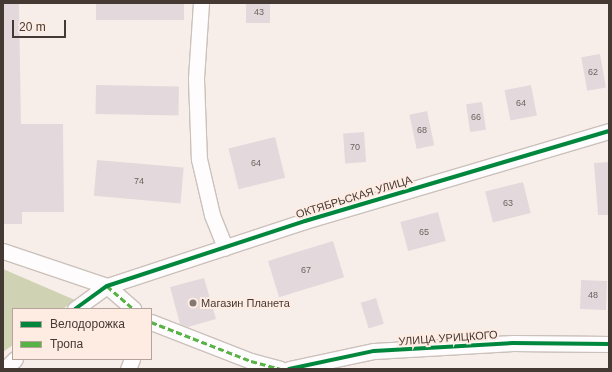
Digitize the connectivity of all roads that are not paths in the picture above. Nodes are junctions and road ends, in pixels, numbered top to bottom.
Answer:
1 (200, 3) edge
2 (609, 132) edge
3 (225, 248) junction
4 (3, 251) edge
5 (107, 286) junction
6 (76, 308) edge
7 (132, 308) edge
8 (152, 322) edge
9 (609, 344) edge
10 (14, 360) edge
11 (5, 369) edge
12 (280, 369) edge
13 (289, 369) edge

1 - 3 street
2 - 3 street, ОКТЯБРЬСКАЯ УЛИЦА
3 - 5 street, ОКТЯБРЬСКАЯ УЛИЦА
4 - 5 street
5 - 6 street, ОКТЯБРЬСКАЯ УЛИЦА
5 - 7 street
8 - 12 street
9 - 13 street, УЛИЦА УРИЦКОГО
10 - 11 street

